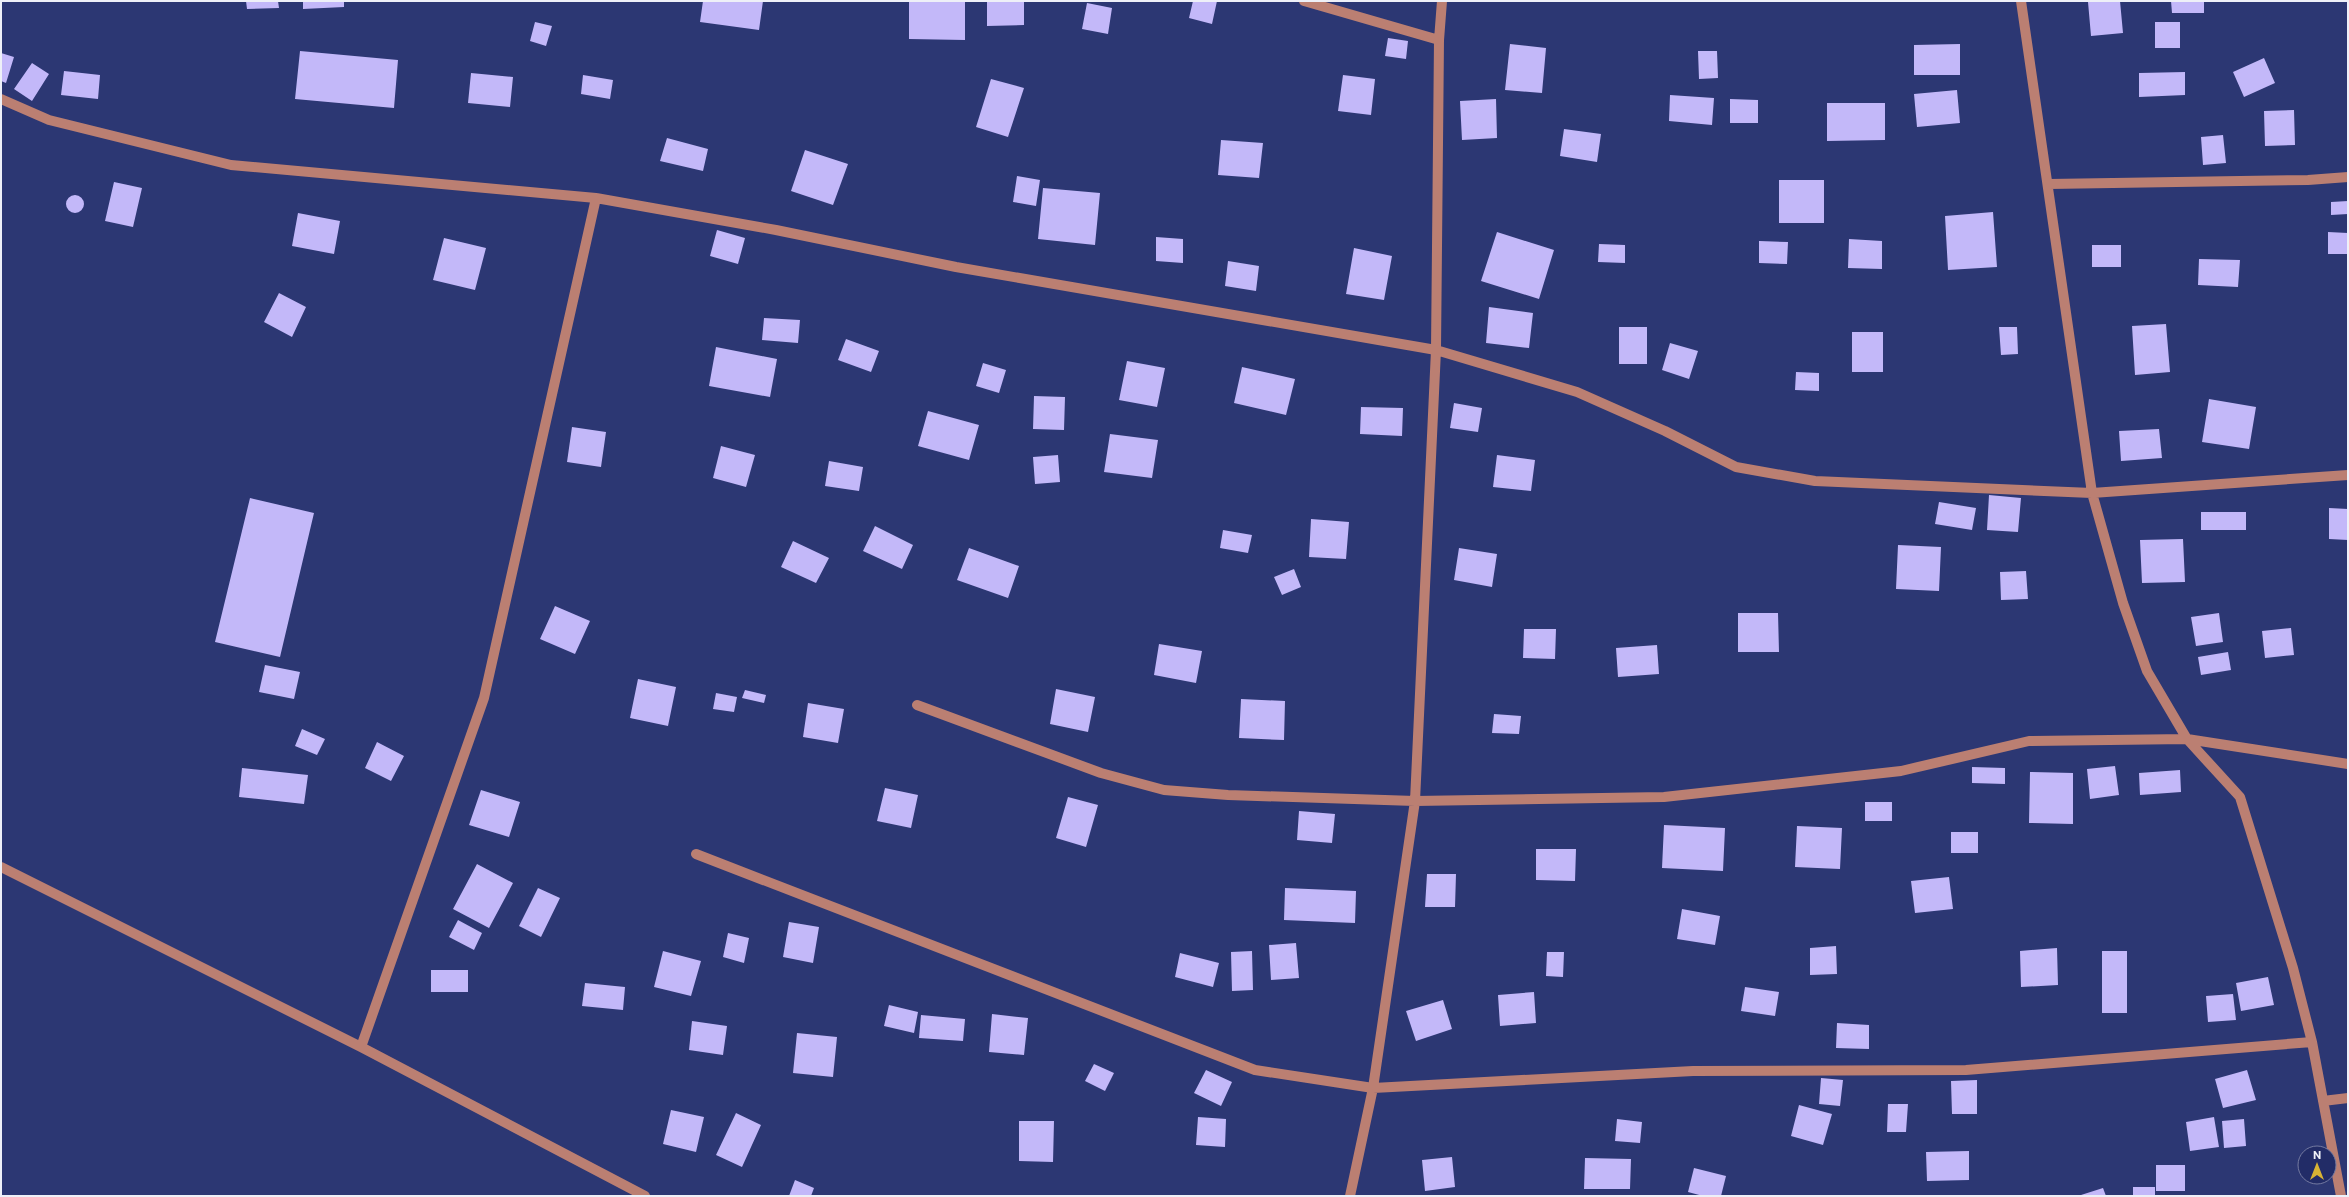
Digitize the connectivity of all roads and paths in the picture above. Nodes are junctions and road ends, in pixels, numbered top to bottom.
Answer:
1 (1304, 1) edge
2 (1442, 1) edge
3 (2021, 1) edge
4 (1439, 40) junction
5 (1, 99) edge
6 (2348, 177) edge
7 (2049, 184) junction
8 (596, 198) junction
9 (1436, 350) junction
10 (2348, 475) edge
11 (2092, 493) junction
12 (917, 705) dead end
13 (2187, 739) junction
14 (2348, 764) edge
15 (1415, 801) junction
16 (696, 854) dead end
17 (1, 867) edge
18 (2312, 1042) junction
19 (361, 1048) junction
20 (1373, 1088) junction
21 (2348, 1098) edge
22 (2323, 1101) junction
23 (645, 1196) edge
24 (1350, 1196) edge
25 (2341, 1196) edge

1 - 4 street
2 - 4 street
3 - 7 street
4 - 9 street
5 - 8 street
6 - 7 street
7 - 11 street
8 - 9 street
8 - 19 street
9 - 11 street
9 - 15 street
10 - 11 street
11 - 13 street
12 - 15 street
13 - 14 street
13 - 15 street
13 - 18 street
15 - 20 street
16 - 20 street
17 - 19 street
18 - 20 street
18 - 22 street
19 - 23 street
20 - 24 street
21 - 22 street
22 - 25 street

